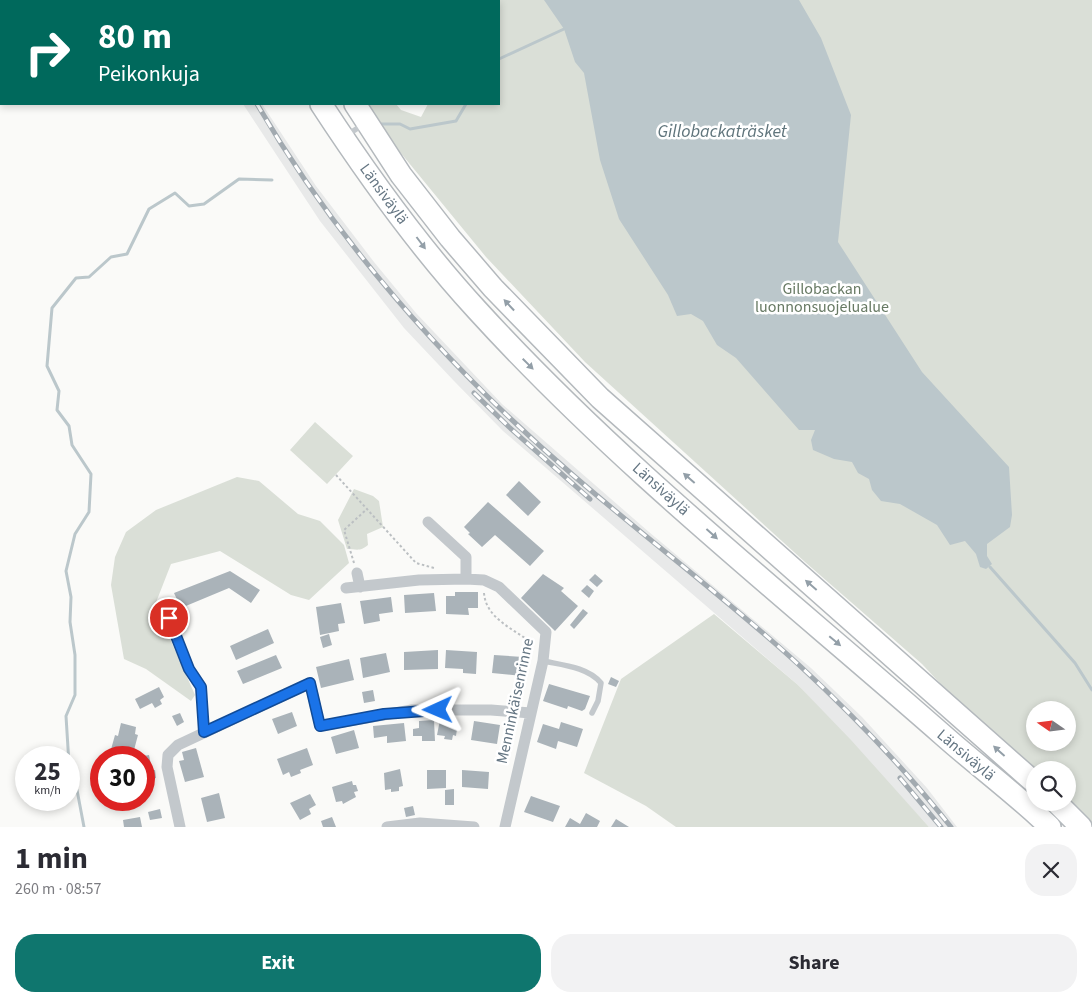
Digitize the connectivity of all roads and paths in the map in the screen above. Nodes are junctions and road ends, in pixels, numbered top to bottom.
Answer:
1 (322, 105) edge
2 (355, 105) edge
3 (367, 123) junction
4 (343, 138) junction
5 (336, 475) dead end
6 (367, 509) junction
7 (428, 522) dead end
8 (437, 568) dead end
9 (358, 572) joint
10 (466, 579) junction
11 (484, 580) junction
12 (360, 587) junction
13 (346, 588) dead end
14 (169, 618) dead end
15 (536, 647) dead end
16 (544, 661) junction
17 (531, 713) junction
18 (592, 713) dead end
19 (204, 732) junction
20 (1026, 775) edge
21 (1065, 811) edge
22 (180, 827) edge
23 (386, 827) edge
24 (474, 827) edge
25 (505, 827) edge
26 (1050, 827) edge
27 (1081, 827) edge

1 - 4 highway, Länsiväylä
2 - 3 highway, Länsiväylä
3 - 4 lane
20 -> 3 highway, Länsiväylä
4 -> 26 highway, Länsiväylä
5 - 6 path
6 - 8 path
6 - 9 path
7 - 10 street
9 - 12 street
10 - 11 street, Menninkäisenrinne
10 - 12 street, Menninkäisenrinne
11 - 15 path
11 - 16 street, Menninkäisenrinne
12 - 13 street, Menninkäisenrinne
14 - 19 lane
16 - 17 street, Menninkäisenrinne
16 - 18 lane
17 - 19 street
17 - 25 street, Menninkäisenrinne
19 - 22 street
21 - 27 highway
23 - 24 street

